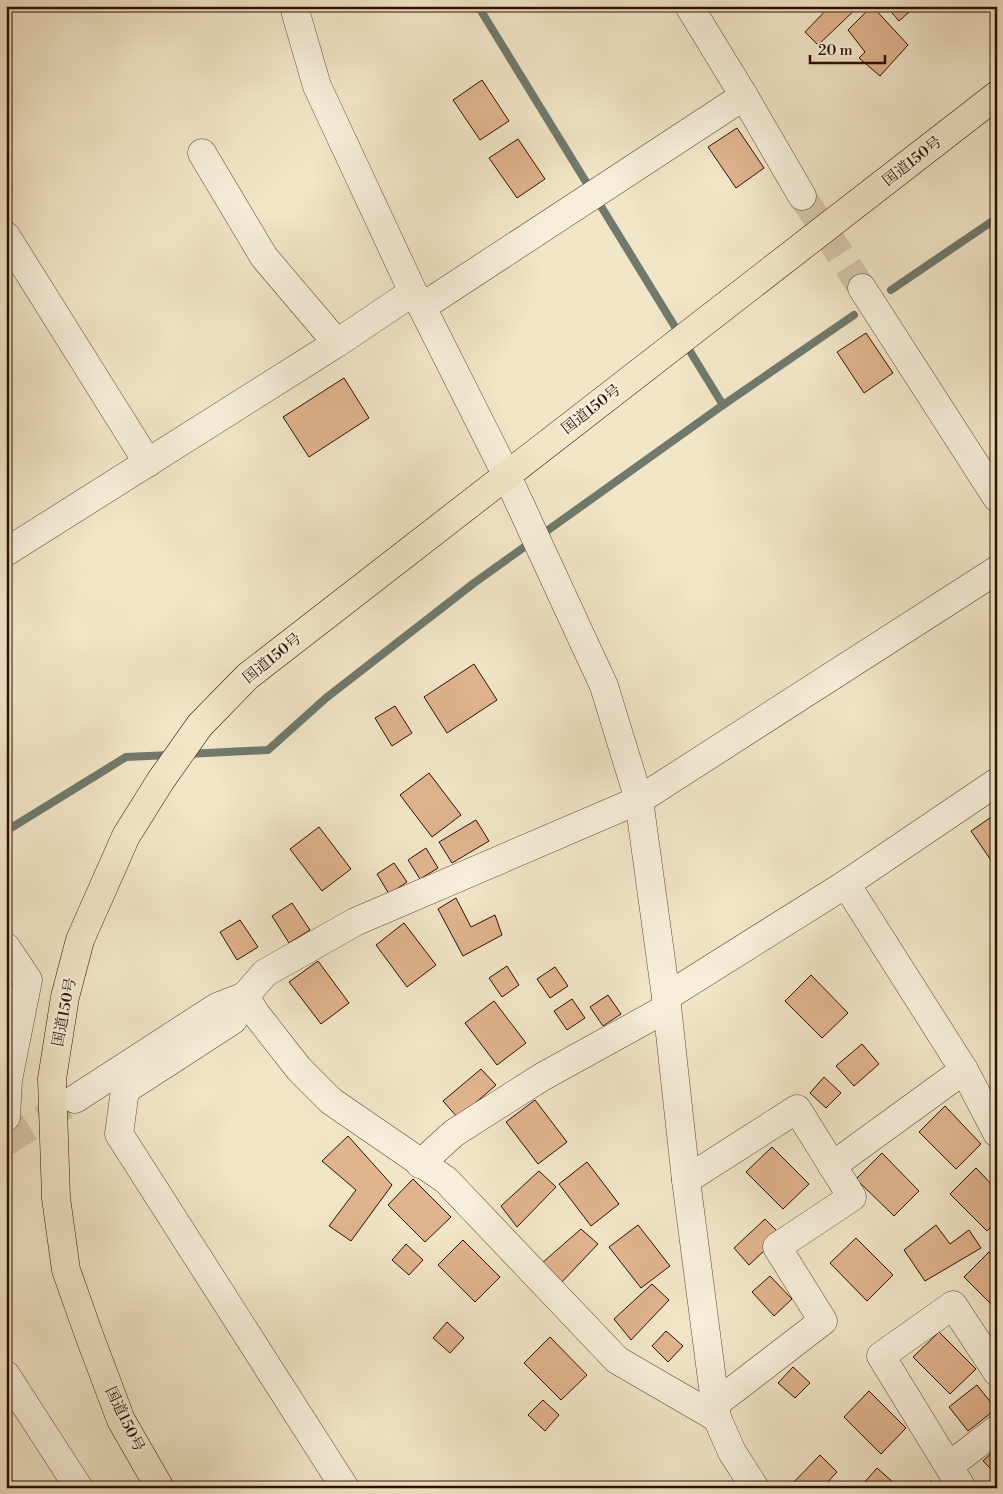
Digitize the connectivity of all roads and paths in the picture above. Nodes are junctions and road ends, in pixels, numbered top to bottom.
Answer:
1 (689, 6) edge
2 (294, 9) edge
3 (997, 95) edge
4 (744, 96) junction
5 (202, 153) dead end
6 (802, 196) tunnel mouth
7 (6, 236) edge
8 (862, 288) tunnel mouth
9 (418, 299) junction
10 (337, 343) junction
11 (148, 463) junction
12 (507, 476) junction
13 (997, 498) edge
14 (6, 552) edge
15 (997, 570) edge
16 (997, 782) edge
17 (639, 800) junction
18 (846, 884) junction
19 (6, 947) edge
20 (245, 996) junction
21 (667, 1002) junction
22 (964, 1070) junction
23 (75, 1099) tunnel mouth
24 (6, 1116) edge
25 (997, 1133) edge
26 (420, 1164) junction
27 (832, 1166) junction
28 (686, 1180) junction
29 (997, 1372) edge
30 (6, 1375) edge
31 (716, 1411) junction
32 (997, 1429) edge
33 (955, 1477) edge
34 (79, 1488) edge
35 (160, 1488) edge
36 (345, 1488) edge
37 (755, 1488) edge

1 - 4 street
2 - 9 street
3 - 12 highway, 国道150号
4 - 6 street
4 - 9 street
5 - 10 street
7 - 11 street
8 - 13 street
9 - 10 street
9 - 12 street
10 - 11 street
11 - 14 street
12 - 17 street
12 - 35 highway, 国道150号
15 - 17 street
16 - 18 street
17 - 20 street
17 - 21 street
18 - 21 street
18 - 22 street
19 - 24 street
20 - 23 street
20 - 26 street
20 - 36 street
21 - 26 street
21 - 28 street
22 - 25 street
22 - 27 street
26 - 31 street
27 - 28 street
27 - 31 street
28 - 31 street
29 - 33 street
30 - 34 street
31 - 37 street
32 - 33 street

